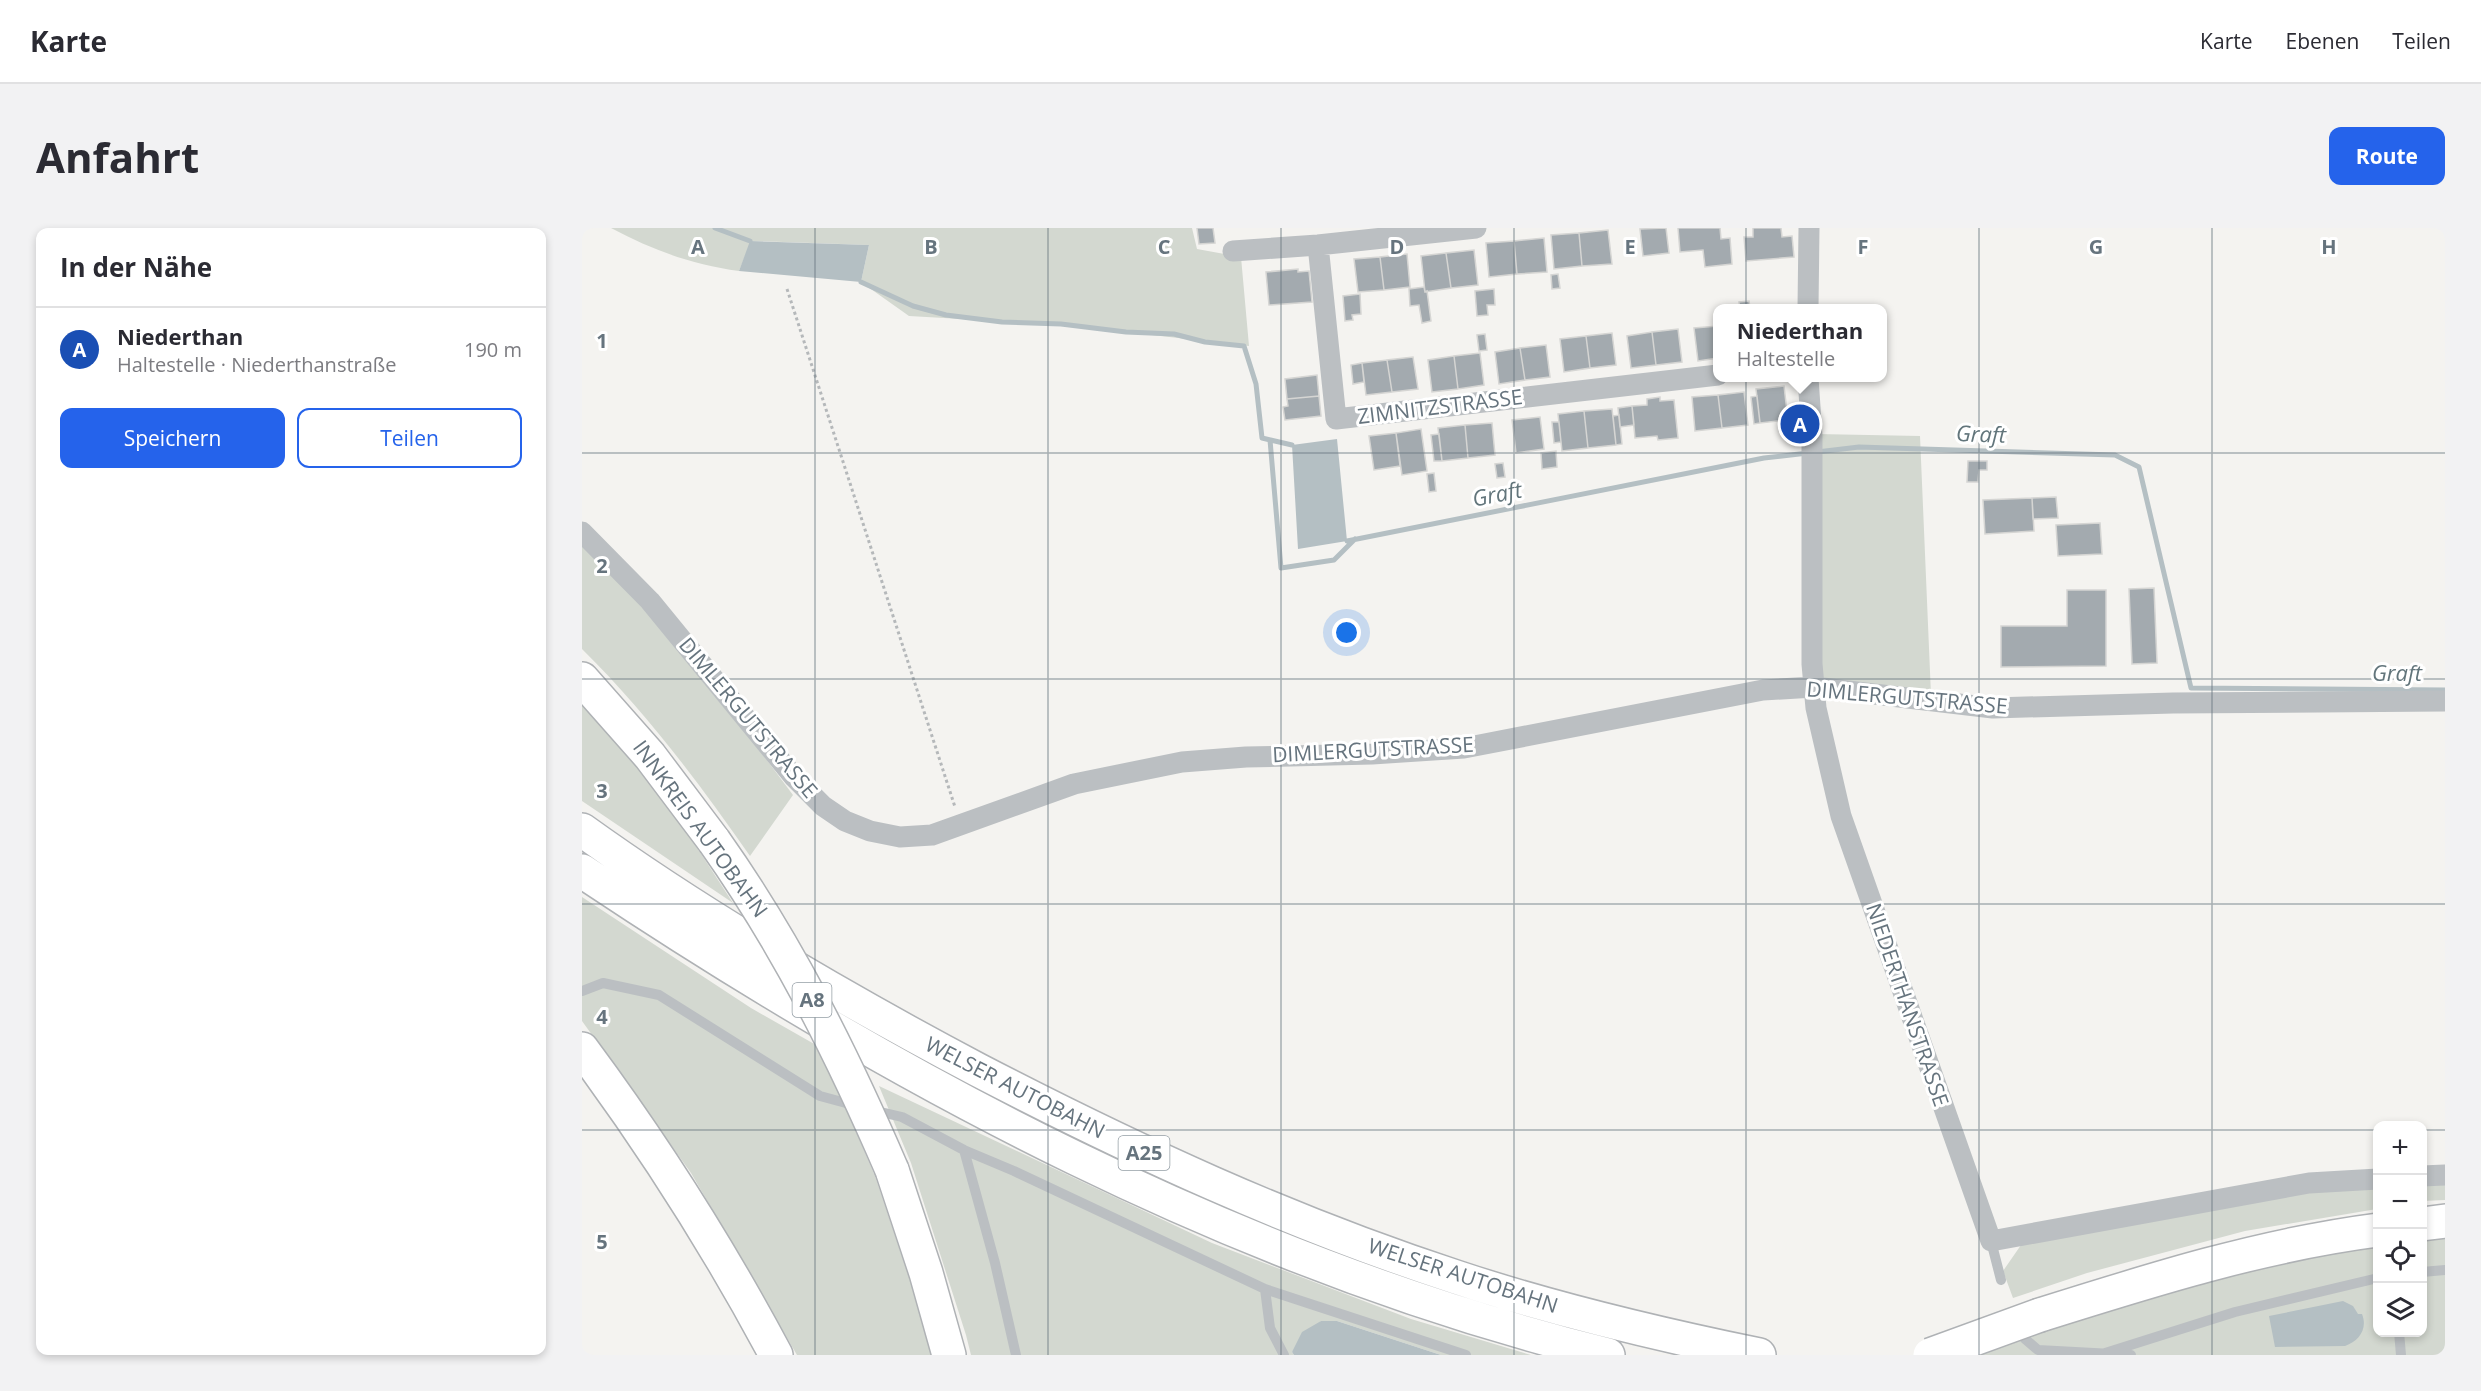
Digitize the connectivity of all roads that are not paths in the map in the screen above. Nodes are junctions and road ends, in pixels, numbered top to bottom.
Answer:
1 (1476, 228) edge
2 (1809, 228) edge
3 (1318, 245) junction
4 (1233, 251) dead end
5 (1808, 304) edge
6 (1713, 376) edge
7 (1808, 382) edge
8 (582, 532) edge
9 (582, 679) edge
10 (1814, 687) junction
11 (2445, 701) edge
12 (582, 830) edge
13 (582, 871) edge
14 (582, 991) edge
15 (582, 1049) edge
16 (964, 1150) junction
17 (2445, 1175) edge
18 (2427, 1176) edge
19 (2373, 1179) edge
20 (2445, 1221) edge
21 (2427, 1223) edge
22 (2373, 1231) edge
23 (1991, 1241) junction
24 (2445, 1270) edge
25 (2427, 1272) edge
26 (2373, 1279) edge
27 (2001, 1280) dead end
28 (1265, 1289) junction
29 (2032, 1327) junction
30 (2399, 1337) edge
31 (2102, 1354) edge
32 (776, 1355) edge
33 (949, 1355) edge
34 (1016, 1355) edge
35 (1284, 1355) edge
36 (1466, 1355) edge
37 (1608, 1355) edge
38 (1759, 1355) edge
39 (1930, 1355) edge
40 (2131, 1355) edge
41 (2401, 1355) edge

1 - 3 street
2 - 5 street
3 - 4 street
3 - 6 street, ZIMNITZSTRASSE
7 - 10 street, NIEDERTHANSTRASSE
8 - 10 street, DIMLERGUTSTRASSE
9 - 33 highway, INNKREIS AUTOBAHN / A8, bridge
10 - 11 street, DIMLERGUTSTRASSE
10 - 23 street, NIEDERTHANSTRASSE
12 - 38 highway, WELSER AUTOBAHN / A25
13 - 37 highway, WELSER AUTOBAHN / A25
14 - 16 lane
15 - 32 highway
16 - 28 lane
16 - 34 lane
17 - 18 street
19 - 23 street
20 - 21 highway
22 - 29 highway
23 - 27 lane
24 - 25 lane
26 - 31 lane
28 - 35 lane
28 - 36 lane
29 - 31 lane
29 - 39 highway, bridge
30 - 41 lane
31 - 40 lane

